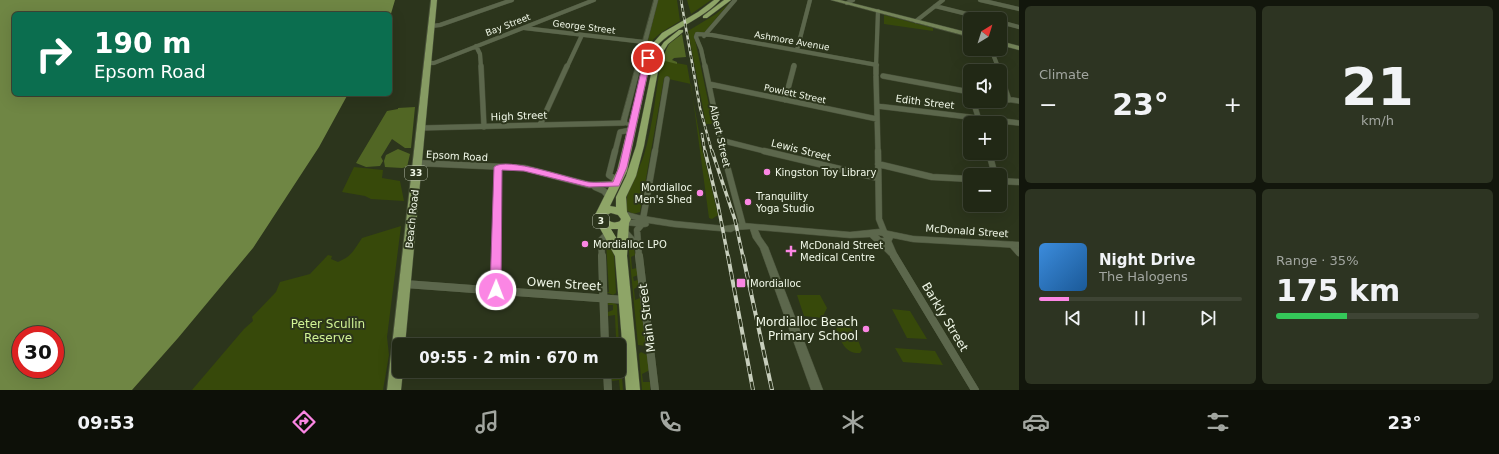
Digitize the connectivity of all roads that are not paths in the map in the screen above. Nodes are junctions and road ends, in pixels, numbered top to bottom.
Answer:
1 (434, 0) edge
2 (512, 0) edge
3 (594, 0) edge
4 (656, 0) edge
5 (717, 0) edge
6 (735, 0) edge
7 (810, 0) edge
8 (834, 0) edge
9 (853, 0) edge
10 (943, 0) edge
11 (980, 0) edge
12 (729, 2) edge
13 (847, 4) junction
14 (935, 6) junction
15 (1019, 9) edge
16 (878, 12) junction
17 (963, 13) edge
18 (916, 21) junction
19 (1007, 24) edge
20 (432, 26) junction
21 (1019, 27) edge
22 (522, 28) junction
23 (963, 33) edge
24 (705, 34) junction
25 (582, 35) junction
26 (644, 42) junction
27 (1007, 45) edge
28 (476, 46) junction
29 (1019, 48) edge
30 (797, 50) junction
31 (428, 63) junction
32 (794, 65) dead end
33 (877, 66) junction
34 (880, 76) junction
35 (642, 79) junction
36 (667, 79) dead end
37 (653, 80) junction
38 (709, 84) junction
39 (963, 92) edge
40 (1007, 94) edge
41 (785, 100) junction
42 (1009, 100) joint
43 (1019, 101) edge
44 (877, 106) junction
45 (877, 119) junction
46 (963, 119) edge
47 (1007, 122) edge
48 (1019, 123) edge
49 (627, 124) junction
50 (540, 125) junction
51 (645, 125) junction
52 (484, 127) junction
53 (421, 128) junction
54 (720, 140) junction
55 (417, 163) junction
56 (878, 164) junction
57 (498, 167) junction
58 (878, 178) junction
59 (963, 179) edge
60 (1007, 181) edge
61 (1019, 182) edge
62 (617, 183) junction
63 (589, 185) junction
64 (609, 197) junction
65 (600, 217) junction
66 (879, 220) junction
67 (623, 221) junction
68 (642, 222) junction
69 (743, 226) junction
70 (727, 228) junction
71 (757, 229) junction
72 (610, 237) junction
73 (881, 237) junction
74 (1015, 245) edge
75 (638, 247) junction
76 (1019, 253) edge
77 (621, 256) junction
78 (894, 256) junction
79 (405, 284) junction
80 (496, 290) junction
81 (604, 298) junction
82 (625, 300) junction
83 (400, 338) edge
84 (605, 338) edge
85 (395, 378) edge
86 (607, 378) edge
87 (394, 390) edge
88 (608, 390) edge
89 (633, 390) edge
90 (655, 390) edge
91 (818, 390) edge
92 (976, 390) edge

1 - 20 main road, Beach Road / 33
2 - 20 street
3 - 22 street, Bay Street
4 - 26 street
5 - 35 highway, 3
6 - 12 street, Albert Street
7 - 30 street
8 - 13 main road
9 - 13 street
10 - 14 street
11 - 15 street
12 - 24 street, Albert Street
12 - 37 highway, Main Street / 3
13 - 16 main road
14 - 17 street
14 - 18 street
16 - 18 main road
16 - 33 street, Barkly Street
18 - 23 main road
19 - 21 street
20 - 31 main road, Beach Road / 33
22 - 25 street, George Street
22 - 28 street, Bay Street
24 - 30 street, Ashmore Avenue
24 - 38 street, Albert Street
25 - 26 street, George Street
25 - 50 street
26 - 49 street
27 - 29 main road
28 - 31 street, Bay Street
28 - 52 street
30 - 33 street, Ashmore Avenue
31 - 53 main road, Beach Road / 33
32 - 41 street
33 - 34 street, Barkly Street
34 - 39 street
34 - 44 street, Barkly Street
35 - 37 highway
35 - 49 highway, 3
36 - 68 street, Main Street
37 - 51 highway, Main Street / 3
38 - 41 street, Powlett Street
38 - 54 street, Albert Street
40 - 42 street
41 - 45 street, Powlett Street
42 - 43 street
44 - 45 street, Barkly Street
44 - 46 street, Edith Street
45 - 56 street, Barkly Street
47 - 48 street, Edith Street
49 - 50 street, High Street
49 - 51 highway
49 - 62 highway, 3
50 - 52 street, High Street
51 - 67 highway, Main Street / 3
52 - 53 street, High Street
53 - 55 main road, Beach Road / 33
54 - 58 street, Lewis Street
54 - 69 street, Albert Street
55 - 57 street, Epsom Road
55 - 79 main road, Beach Road / 33
56 - 58 street, Barkly Street
56 - 59 street
57 - 63 street, Epsom Road
57 - 80 street
58 - 66 street, Barkly Street
60 - 61 street
62 - 63 street, Epsom Road
62 - 64 highway, 3
63 - 64 street, Epsom Road
64 - 65 highway, 3
65 - 67 highway, 3
65 - 67 highway, 3
65 - 72 highway, Main Street / 3
66 - 73 street, Barkly Street
66 - 73 street, Barkly Street
67 - 68 street, McDonald Street
67 - 75 street
67 - 77 highway, Main Street / 3
68 - 70 street, McDonald Street
68 - 75 street, Main Street
69 - 70 street, McDonald Street
69 - 71 street, McDonald Street
70 - 71 street, McDonald Street
71 - 73 street, McDonald Street
71 - 91 street
72 - 77 highway, Main Street / 3
72 - 81 street
73 - 74 street, McDonald Street
73 - 78 street, Barkly Street
73 - 78 street, Barkly Street
74 - 76 street
75 - 90 street, Main Street
77 - 82 highway, Main Street / 3
78 - 92 street, Barkly Street
79 - 80 street, Owen Street
79 - 83 main road, Beach Road / 33
80 - 81 street, Owen Street
81 - 82 street, Owen Street
81 - 84 street
82 - 89 highway, Main Street / 3
85 - 87 main road, Beach Road / 33
86 - 88 street

